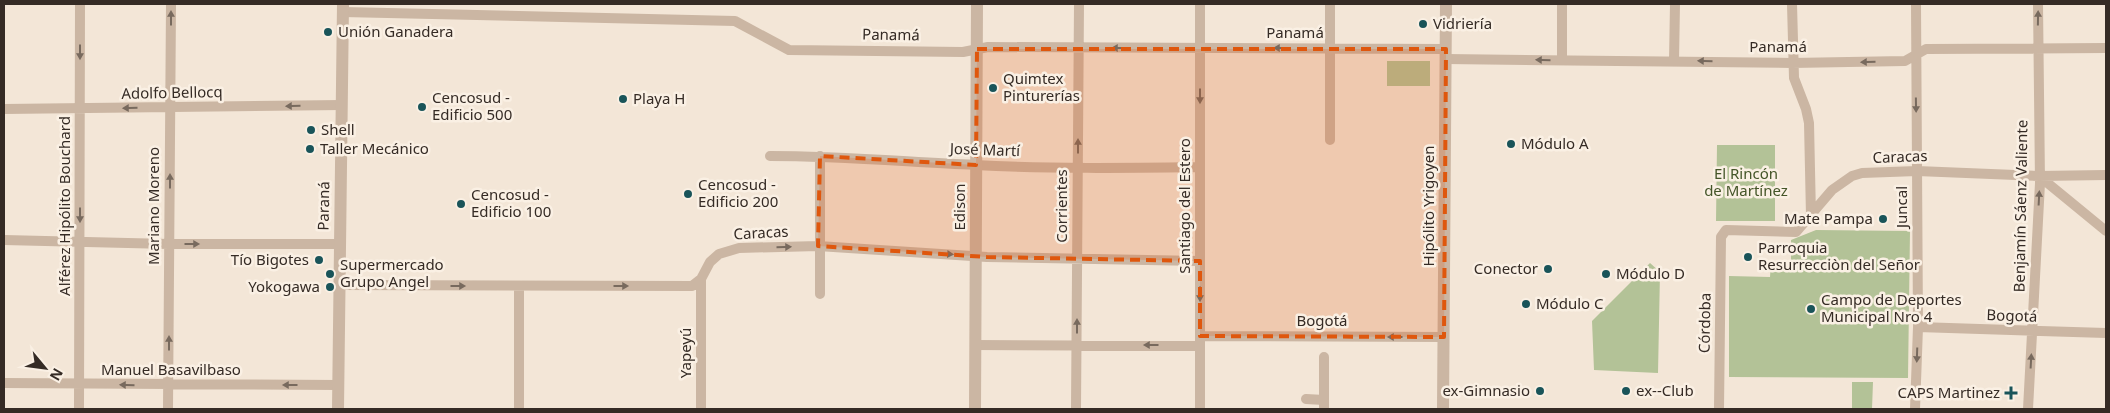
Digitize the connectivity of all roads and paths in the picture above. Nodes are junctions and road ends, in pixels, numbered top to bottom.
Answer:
1 (80, 4) edge
2 (171, 4) edge
3 (977, 4) edge
4 (1079, 4) edge
5 (1200, 4) edge
6 (1330, 4) edge
7 (1446, 4) edge
8 (1562, 4) edge
9 (1675, 4) edge
10 (1792, 4) edge
11 (1916, 4) edge
12 (2038, 4) edge
13 (343, 8) edge
14 (1078, 48) junction
15 (1200, 48) junction
16 (1330, 48) junction
17 (2037, 48) junction
18 (2106, 48) edge
19 (977, 49) junction
20 (1446, 54) junction
21 (1915, 55) junction
22 (1562, 60) junction
23 (1674, 61) junction
24 (1792, 63) junction
25 (342, 105) junction
26 (170, 108) junction
27 (80, 109) junction
28 (4, 110) edge
29 (1330, 140) dead end
30 (770, 156) dead end
31 (820, 156) junction
32 (976, 165) junction
33 (1078, 168) junction
34 (1200, 168) junction
35 (1918, 171) junction
36 (2106, 175) edge
37 (2039, 176) junction
38 (1811, 216) junction
39 (2106, 230) edge
40 (1721, 236) joint
41 (4, 240) edge
42 (80, 241) junction
43 (169, 244) junction
44 (340, 244) junction
45 (818, 246) junction
46 (976, 256) junction
47 (1077, 260) junction
48 (1200, 260) junction
49 (701, 279) junction
50 (340, 285) junction
51 (519, 286) junction
52 (820, 294) dead end
53 (1918, 327) junction
54 (2032, 332) junction
55 (2106, 332) edge
56 (1444, 337) junction
57 (1200, 341) junction
58 (975, 345) junction
59 (1077, 345) junction
60 (1324, 357) dead end
61 (4, 383) edge
62 (79, 384) junction
63 (168, 385) junction
64 (339, 385) junction
65 (1306, 399) dead end
66 (1324, 404) edge
67 (79, 409) edge
68 (168, 409) edge
69 (338, 409) edge
70 (518, 409) edge
71 (701, 409) edge
72 (975, 409) edge
73 (1076, 409) edge
74 (1200, 409) edge
75 (1443, 409) edge
76 (1719, 409) edge
77 (1915, 409) edge
78 (2028, 409) edge

1 -> 27 street, Alférez Hipólito Bouchard
26 -> 2 street, Mariano Moreno
3 - 19 street, Edison
4 - 14 street, Corrientes
5 - 15 street, Santiago del Estero
6 - 16 street
7 - 20 street, Hipólito Yrigoyen
8 - 22 street
9 - 23 street
10 - 24 street
11 - 21 street, Juncal
17 -> 12 street, Benjamín Sáenz Valiente
13 - 19 street, Panamá
13 - 25 street, Paraná
15 -> 14 street, Panamá
14 - 19 street, Panamá
33 -> 14 street, Corrientes
16 -> 15 street, Panamá
15 -> 34 street, Santiago del Estero
16 - 20 street, Panamá
16 - 29 street
17 - 18 street, Panamá
17 - 21 street, Panamá
17 - 37 street, Benjamín Sáenz Valiente
19 - 32 street, Edison
22 -> 20 street, Panamá
20 - 56 street, Hipólito Yrigoyen
21 -> 24 street, Panamá
21 -> 35 street, Juncal
22 - 23 street, Panamá
24 -> 23 street, Panamá
24 - 38 street
25 -> 26 street, Adolfo Bellocq
25 - 44 street, Paraná
26 -> 27 street, Adolfo Bellocq
43 -> 26 street, Mariano Moreno
27 - 28 street, Adolfo Bellocq
27 -> 42 street, Alférez Hipólito Bouchard
30 - 31 street, José Martí
31 - 32 street, José Martí
31 - 45 street
32 - 33 street, José Martí
32 - 46 street, Edison
33 - 34 street, José Martí
33 - 47 street, Corrientes
34 - 48 street, Santiago del Estero
35 - 37 street, Caracas
35 - 38 street, Caracas
35 - 53 street, Juncal
36 - 37 street, Caracas
37 - 39 street
54 -> 37 street, Benjamín Sáenz Valiente
38 - 40 street, Caracas
40 - 76 street, Córdoba
41 - 42 street
42 - 43 street
42 - 62 street, Alférez Hipólito Bouchard
43 -> 44 street
63 -> 43 street, Mariano Moreno
44 - 50 street, Paraná
45 -> 46 street, Caracas
49 -> 45 street, Caracas
45 - 52 street
46 - 47 street, Caracas
46 - 58 street, Edison
47 - 48 street, Caracas
59 -> 47 street, Corrientes
48 -> 57 street, Santiago del Estero
51 -> 49 street
49 - 71 street, Yapeyú
50 -> 51 street
50 - 64 street, Paraná
51 - 70 street
53 - 54 street, Bogotá
53 -> 77 street, Juncal
54 - 55 street, Bogotá
78 -> 54 street, Benjamín Sáenz Valiente
56 -> 57 street, Bogotá
56 - 75 street, Hipólito Yrigoyen
57 -> 59 street, Bogotá
57 - 74 street, Santiago del Estero
58 - 59 street, Bogotá
58 - 72 street, Edison
59 - 73 street, Corrientes
60 - 66 street
61 - 62 street, Manuel Basavilbaso
63 -> 62 street, Manuel Basavilbaso
62 - 67 street, Alférez Hipólito Bouchard
64 -> 63 street, Manuel Basavilbaso
63 - 68 street, Mariano Moreno
64 - 69 street, Paraná
65 - 66 street

